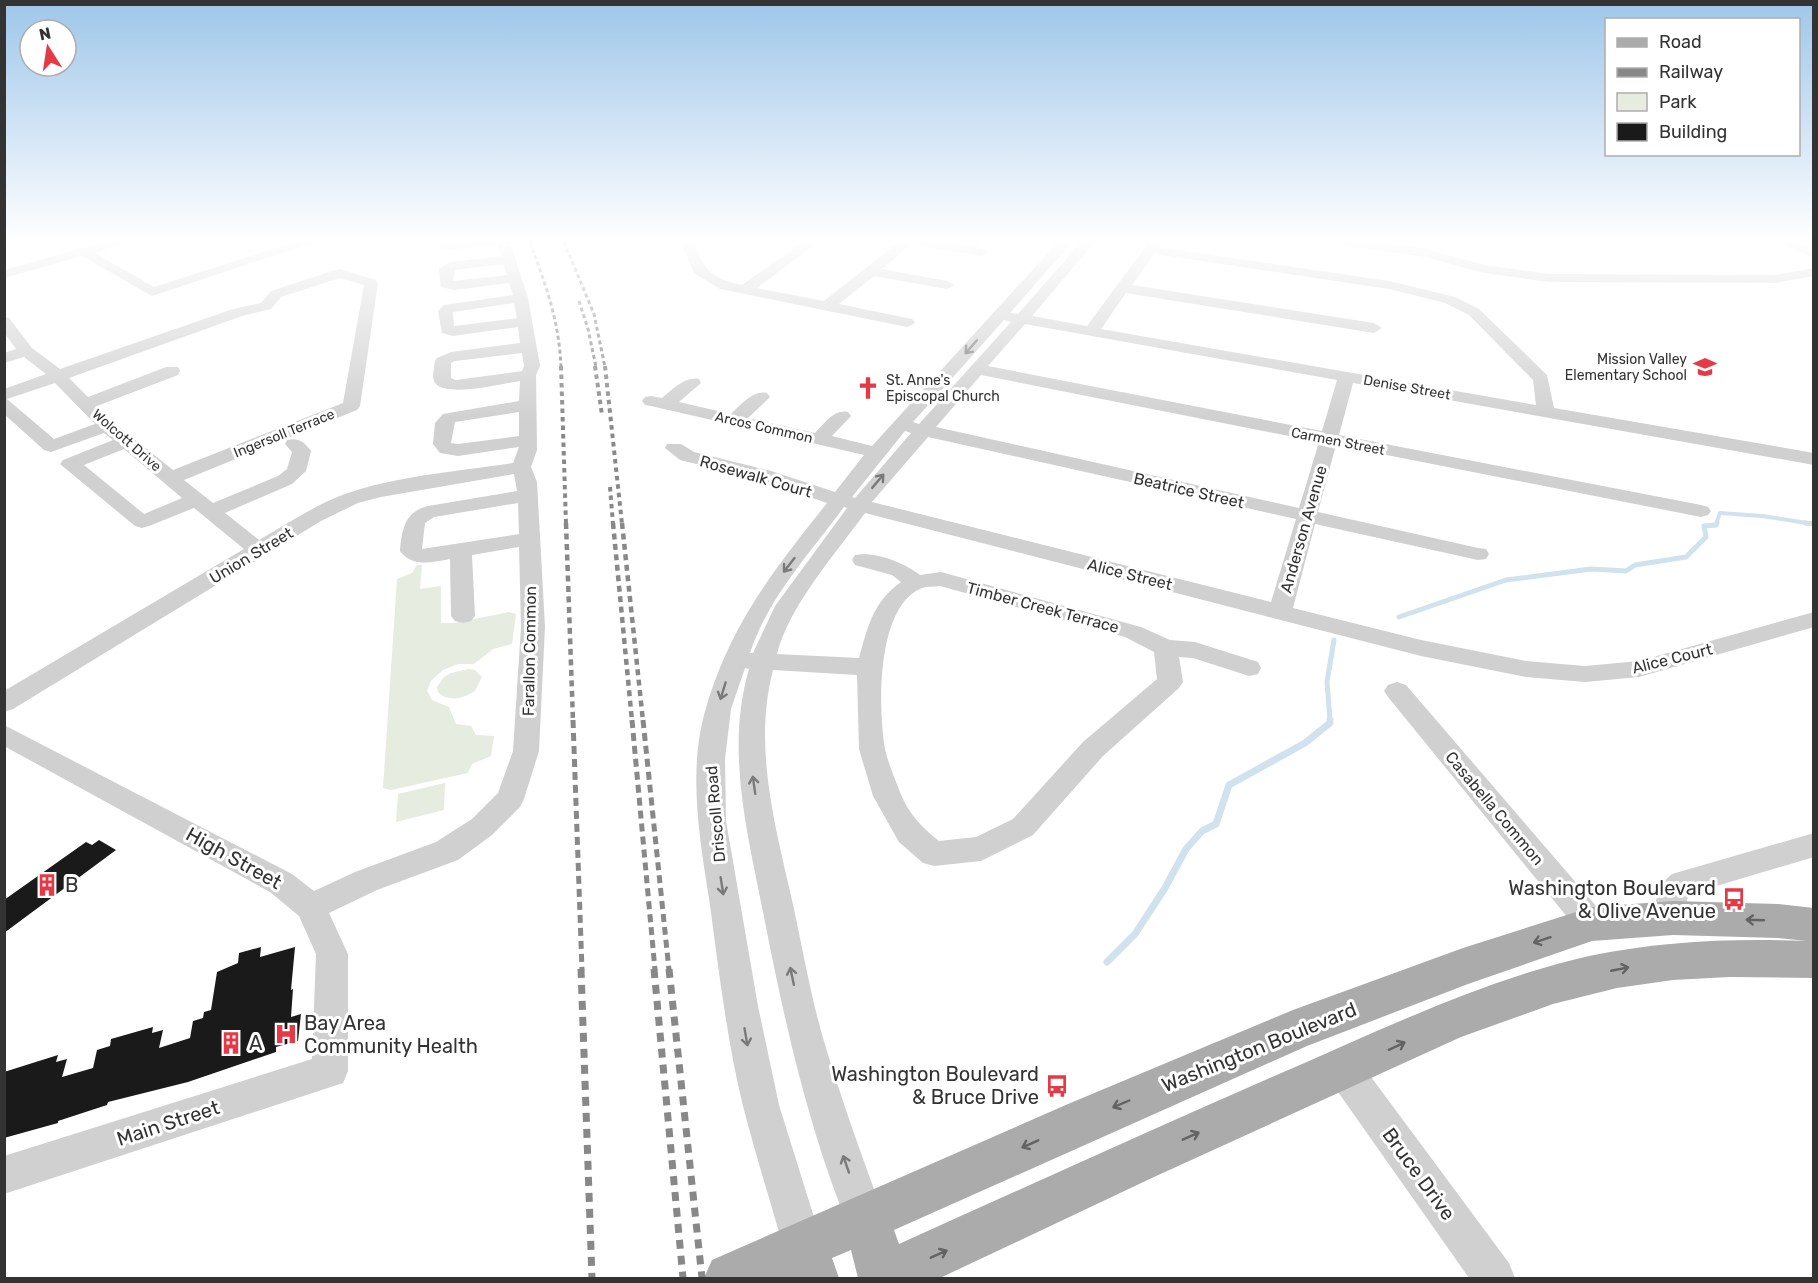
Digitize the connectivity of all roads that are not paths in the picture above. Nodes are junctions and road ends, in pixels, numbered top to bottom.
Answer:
1 (269, 302) edge
2 (368, 302) edge
3 (457, 302) edge
4 (519, 302) edge
5 (804, 302) edge
6 (832, 302) edge
7 (1012, 302) edge
8 (1038, 302) edge
9 (1113, 302) edge
10 (1210, 302) edge
11 (1454, 302) edge
12 (827, 306) junction
13 (1000, 315) junction
14 (1023, 319) junction
15 (4, 321) edge
16 (525, 322) junction
17 (907, 322) dead end
18 (1374, 328) dead end
19 (1092, 330) junction
20 (529, 347) junction
21 (26, 351) junction
22 (4, 358) edge
23 (976, 369) junction
24 (172, 371) dead end
25 (57, 375) junction
26 (528, 375) junction
27 (1346, 377) junction
28 (693, 383) dead end
29 (4, 395) edge
30 (761, 397) dead end
31 (4, 404) edge
32 (86, 404) junction
33 (528, 405) junction
34 (1546, 412) junction
35 (842, 416) dead end
36 (735, 420) junction
37 (107, 426) junction
38 (901, 426) junction
39 (922, 430) junction
40 (819, 439) junction
41 (1329, 439) junction
42 (528, 440) junction
43 (125, 442) junction
44 (294, 444) dead end
45 (674, 448) dead end
46 (876, 453) junction
47 (1814, 459) edge
48 (521, 467) junction
49 (171, 478) junction
50 (527, 495) junction
51 (849, 502) junction
52 (204, 505) junction
53 (1701, 511) dead end
54 (1307, 516) junction
55 (528, 539) junction
56 (258, 550) junction
57 (461, 551) junction
58 (1478, 554) dead end
59 (863, 561) dead end
60 (916, 582) junction
61 (1280, 612) junction
62 (463, 616) dead end
63 (1814, 619) edge
64 (1166, 648) junction
65 (1421, 648) joint
66 (748, 661) junction
67 (869, 667) junction
68 (1249, 668) dead end
69 (1397, 692) dead end
70 (4, 703) edge
71 (4, 734) edge
72 (1814, 845) edge
73 (311, 907) junction
74 (1673, 918) junction
75 (1592, 924) junction
76 (1814, 925) edge
77 (1814, 960) edge
78 (1344, 1070) junction
79 (330, 1071) joint
80 (4, 1175) edge
81 (865, 1219) junction
82 (808, 1262) edge
83 (741, 1274) edge
84 (885, 1278) edge
85 (1494, 1278) edge

1 - 25 street, Ingersoll Terrace
2 - 49 street, Ingersoll Terrace
3 - 16 street
4 - 16 street, Farallon Common
5 - 12 street
6 - 12 street
7 - 13 street, Driscoll Road
8 - 14 street, Driscoll Road
9 - 19 street
10 - 18 street
11 - 34 street
12 - 17 street
13 - 14 street, Denise Street
13 -> 38 street, Driscoll Road
14 - 19 street, Denise Street
14 - 23 street, Driscoll Road
15 - 21 street, Wolcott Drive
16 - 20 street, Farallon Common
19 - 27 street, Denise Street
20 - 26 street, Farallon Common
20 - 26 street
21 - 22 street
21 - 25 street, Wolcott Drive
23 - 39 street, Driscoll Road
23 - 41 street, Carmen Street
24 - 32 street
25 - 29 street
25 - 32 street, Wolcott Drive
26 - 33 street, Farallon Common
27 - 34 street, Denise Street
27 - 41 street, Anderson Avenue
28 - 36 street, Arcos Common
30 - 36 street
31 - 37 street
32 - 37 street, Wolcott Drive
33 - 42 street, Farallon Common
33 - 42 street
34 - 47 street, Denise Street
35 - 40 street
36 - 40 street, Arcos Common
37 - 43 street, Wolcott Drive
38 - 39 street, Beatrice Street
38 - 46 street, Driscoll Road
51 -> 39 street, Driscoll Road
39 - 54 street, Beatrice Street
40 - 46 street, Arcos Common
41 - 53 street, Carmen Street
41 - 54 street, Anderson Avenue
42 - 48 street, Farallon Common
43 - 49 street, Wolcott Drive
43 - 52 street
44 - 52 street
45 - 51 street, Rosewalk Court
46 - 51 street, Driscoll Road
48 - 50 street, Farallon Common
48 - 56 street, Union Street
49 - 52 street, Wolcott Drive
50 - 55 street, Farallon Common
50 - 57 street
51 - 61 street, Alice Street
51 - 66 street, Driscoll Road
52 - 56 street, Wolcott Drive
54 - 58 street, Beatrice Street
54 - 61 street, Anderson Avenue
55 - 57 street
55 - 73 street, Farallon Common
56 - 70 street, Union Street
57 - 62 street
59 - 60 street
60 - 64 street, Timber Creek Terrace
60 - 67 street
61 - 65 street, Alice Street
63 - 65 street, Alice Court
64 - 67 street
64 - 68 street, Timber Creek Terrace
66 - 67 street
81 -> 66 street, Driscoll Road
66 -> 82 street, Driscoll Road
69 - 75 street, Casabella Common
71 - 73 street, High Street
72 - 74 street
73 - 79 street, High Street
74 - 75 main road, Washington Boulevard
76 -> 74 main road, Washington Boulevard
75 -> 81 main road, Washington Boulevard
78 -> 77 main road
84 -> 78 main road
78 - 85 street, Bruce Drive
79 - 80 street, Main Street
81 - 82 main road, Washington Boulevard
81 - 84 main road
82 - 83 main road, Washington Boulevard

